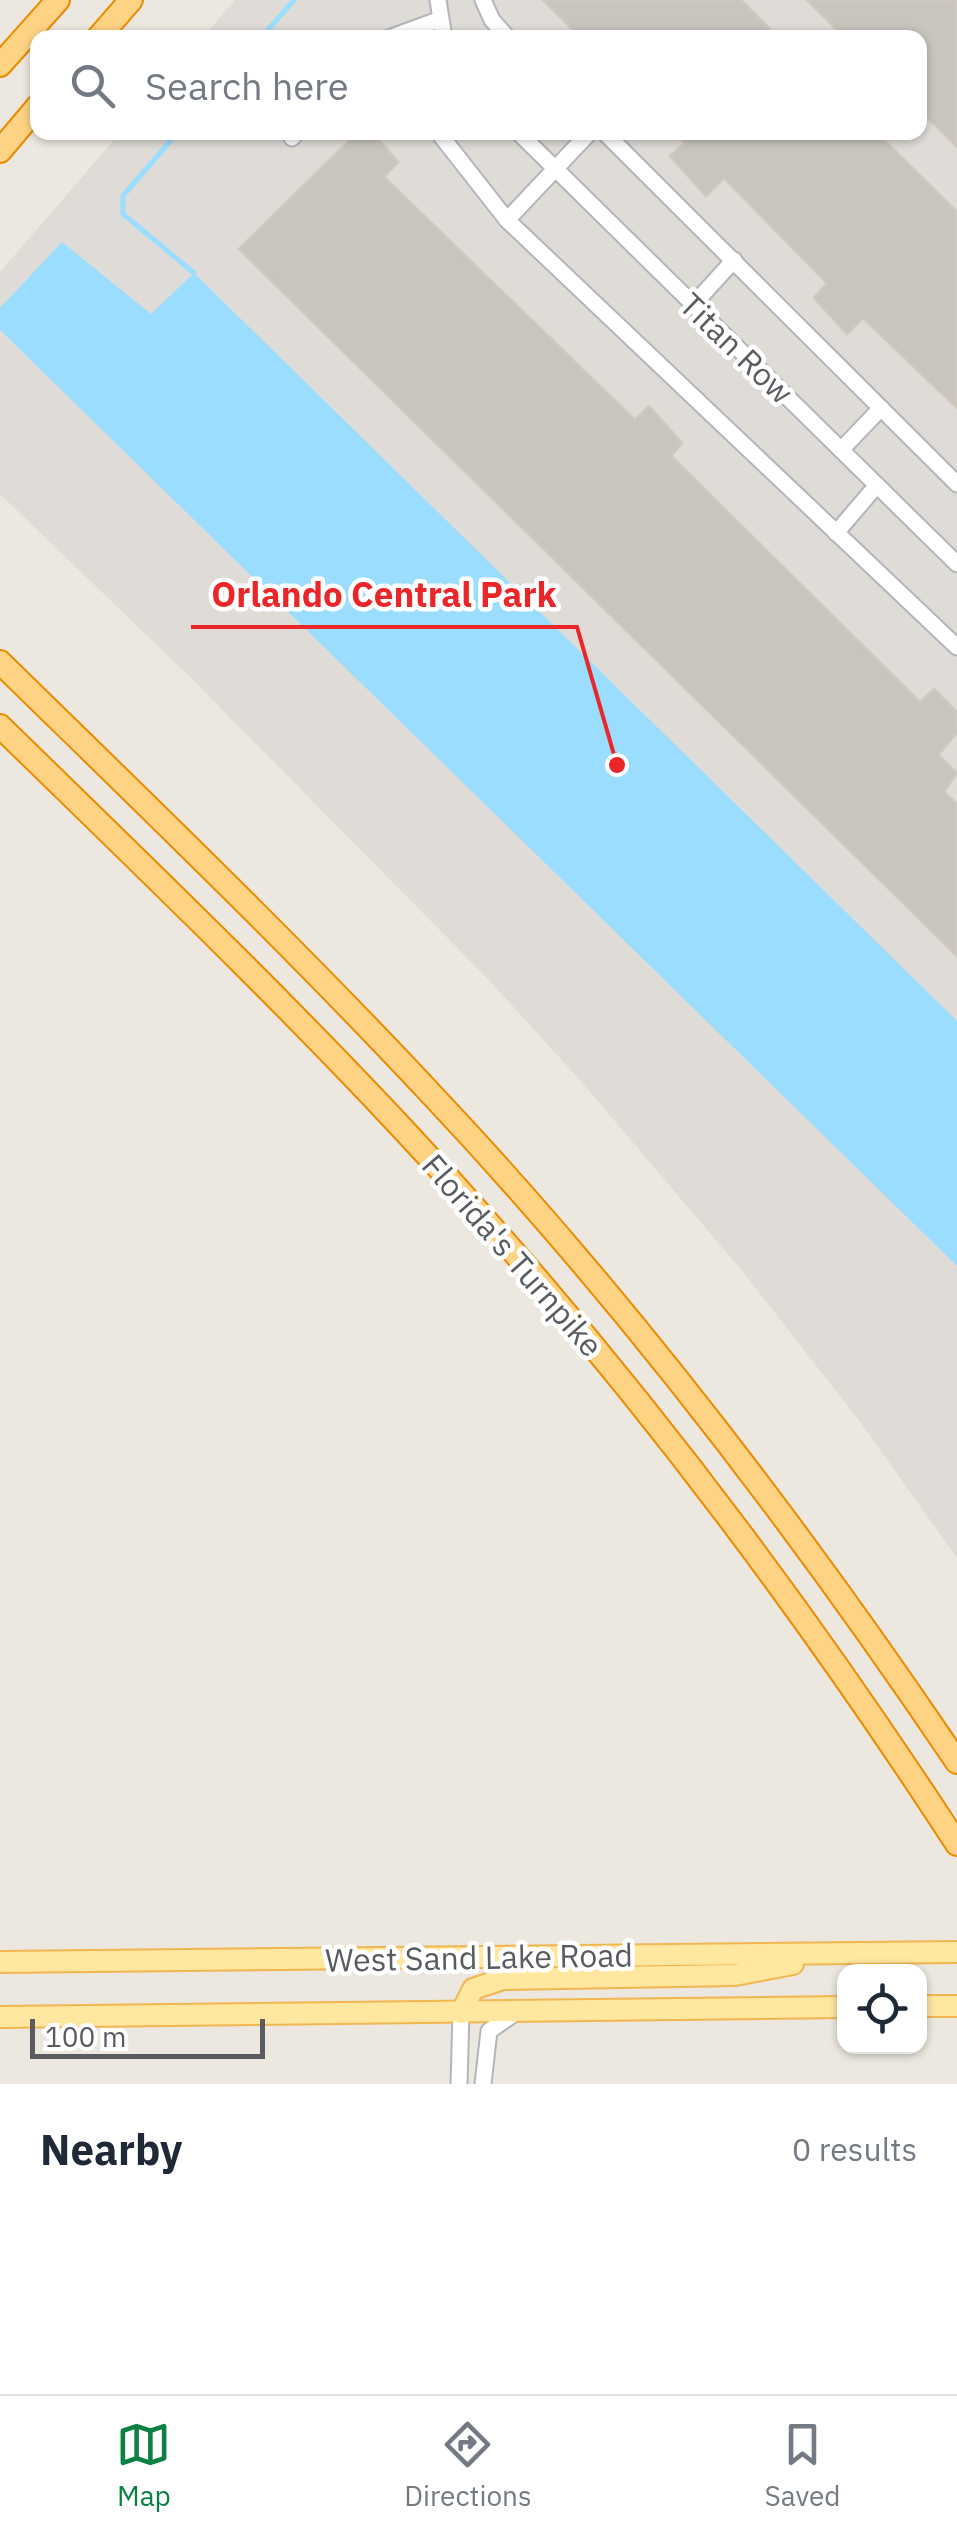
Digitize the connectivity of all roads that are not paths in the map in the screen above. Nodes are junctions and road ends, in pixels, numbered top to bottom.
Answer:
1 (58, 0) edge
2 (131, 0) edge
3 (438, 0) edge
4 (483, 0) edge
5 (438, 20) junction
6 (31, 30) edge
7 (105, 30) edge
8 (411, 30) edge
9 (441, 30) edge
10 (501, 30) edge
11 (30, 31) edge
12 (0, 65) edge
13 (30, 115) edge
14 (444, 140) edge
15 (526, 140) edge
16 (582, 140) edge
17 (612, 140) edge
18 (0, 151) edge
19 (555, 169) junction
20 (507, 220) junction
21 (734, 260) junction
22 (693, 304) junction
23 (881, 408) junction
24 (841, 450) junction
25 (957, 484) edge
26 (877, 485) junction
27 (836, 532) junction
28 (957, 564) edge
29 (957, 647) edge
30 (0, 662) edge
31 (0, 726) edge
32 (957, 1762) edge
33 (957, 1844) edge
34 (957, 1952) edge
35 (844, 1954) junction
36 (0, 1962) edge
37 (927, 2006) edge
38 (957, 2006) edge
39 (837, 2007) edge
40 (461, 2012) junction
41 (516, 2012) junction
42 (0, 2016) edge
43 (459, 2084) edge
44 (483, 2084) edge

1 - 6 highway
2 - 7 highway
3 - 5 street
4 - 10 street
5 - 8 street
5 - 9 street
11 - 12 highway
13 - 18 highway
14 - 20 street
15 - 19 street, Titan Row
16 - 19 street
17 - 21 street
19 - 20 street
19 - 22 street, Titan Row
20 - 27 street
21 - 22 street
21 - 23 street
22 - 24 street, Titan Row
23 - 24 street
23 - 25 street
24 - 26 street, Titan Row
26 - 27 street
26 - 28 street, Titan Row
27 - 29 street
30 - 32 highway, Florida's Turnpike
31 - 33 highway, Florida's Turnpike
34 - 35 main road, West Sand Lake Road
35 - 36 main road, West Sand Lake Road
35 - 40 main road
37 - 38 main road
39 - 41 main road, West Sand Lake Road
40 - 41 main road, West Sand Lake Road
40 - 42 main road, West Sand Lake Road
40 - 43 street
41 - 44 street

